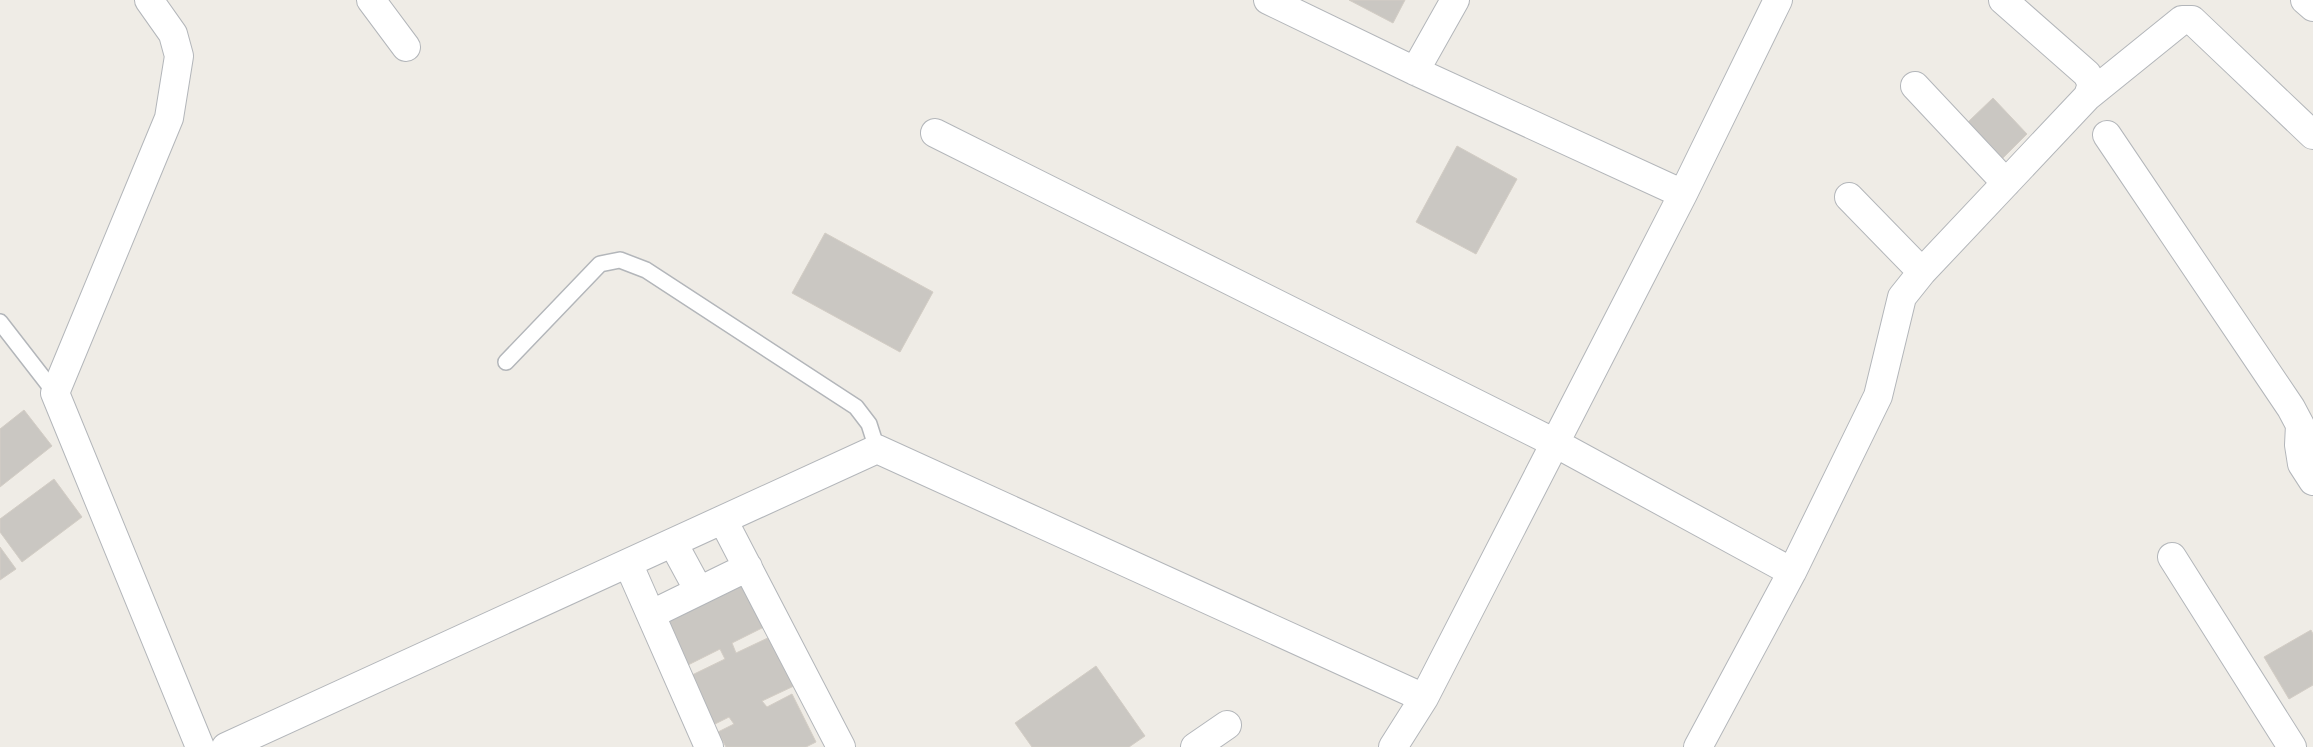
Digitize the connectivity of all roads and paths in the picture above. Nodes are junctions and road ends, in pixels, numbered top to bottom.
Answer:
1 (149, 0) edge
2 (371, 0) edge
3 (1268, 0) edge
4 (1456, 0) edge
5 (1778, 0) edge
6 (2003, 0) edge
7 (2305, 0) edge
8 (2313, 7) edge
9 (406, 47) dead end
10 (1415, 71) junction
11 (1915, 86) dead end
12 (2088, 96) junction
13 (935, 133) dead end
14 (2107, 135) dead end
15 (2313, 135) edge
16 (2006, 183) junction
17 (1683, 194) junction
18 (1849, 197) dead end
19 (1922, 272) junction
20 (0, 322) edge
21 (506, 362) dead end
22 (55, 393) junction
23 (1555, 443) junction
24 (877, 449) junction
25 (2313, 480) edge
26 (723, 520) junction
27 (673, 542) junction
28 (2172, 556) dead end
29 (628, 563) junction
30 (748, 567) junction
31 (1792, 572) junction
32 (698, 591) junction
33 (652, 614) junction
34 (1424, 698) junction
35 (1227, 725) dead end
36 (200, 747) edge
37 (226, 747) edge
38 (709, 747) edge
39 (841, 747) edge
40 (1195, 747) edge
41 (1392, 747) edge
42 (1698, 747) edge
43 (2292, 747) edge

1 - 22 street
2 - 9 street
3 - 10 street
4 - 10 street
5 - 17 street
6 - 12 street
7 - 8 street
10 - 17 street
11 - 16 street
12 - 15 street
12 - 16 street
13 - 23 street
14 - 25 street
16 - 19 street
17 - 23 street
18 - 19 street
19 - 31 street
20 - 22 lane
21 - 24 lane
22 - 36 street
23 - 31 street
23 - 34 street
24 - 26 street
24 - 34 street
26 - 27 street
26 - 30 street
27 - 29 street
27 - 32 street
28 - 43 street
29 - 33 street
29 - 37 street
30 - 32 street
30 - 39 street
31 - 42 street
32 - 33 street
33 - 38 street
34 - 41 street
35 - 40 street

